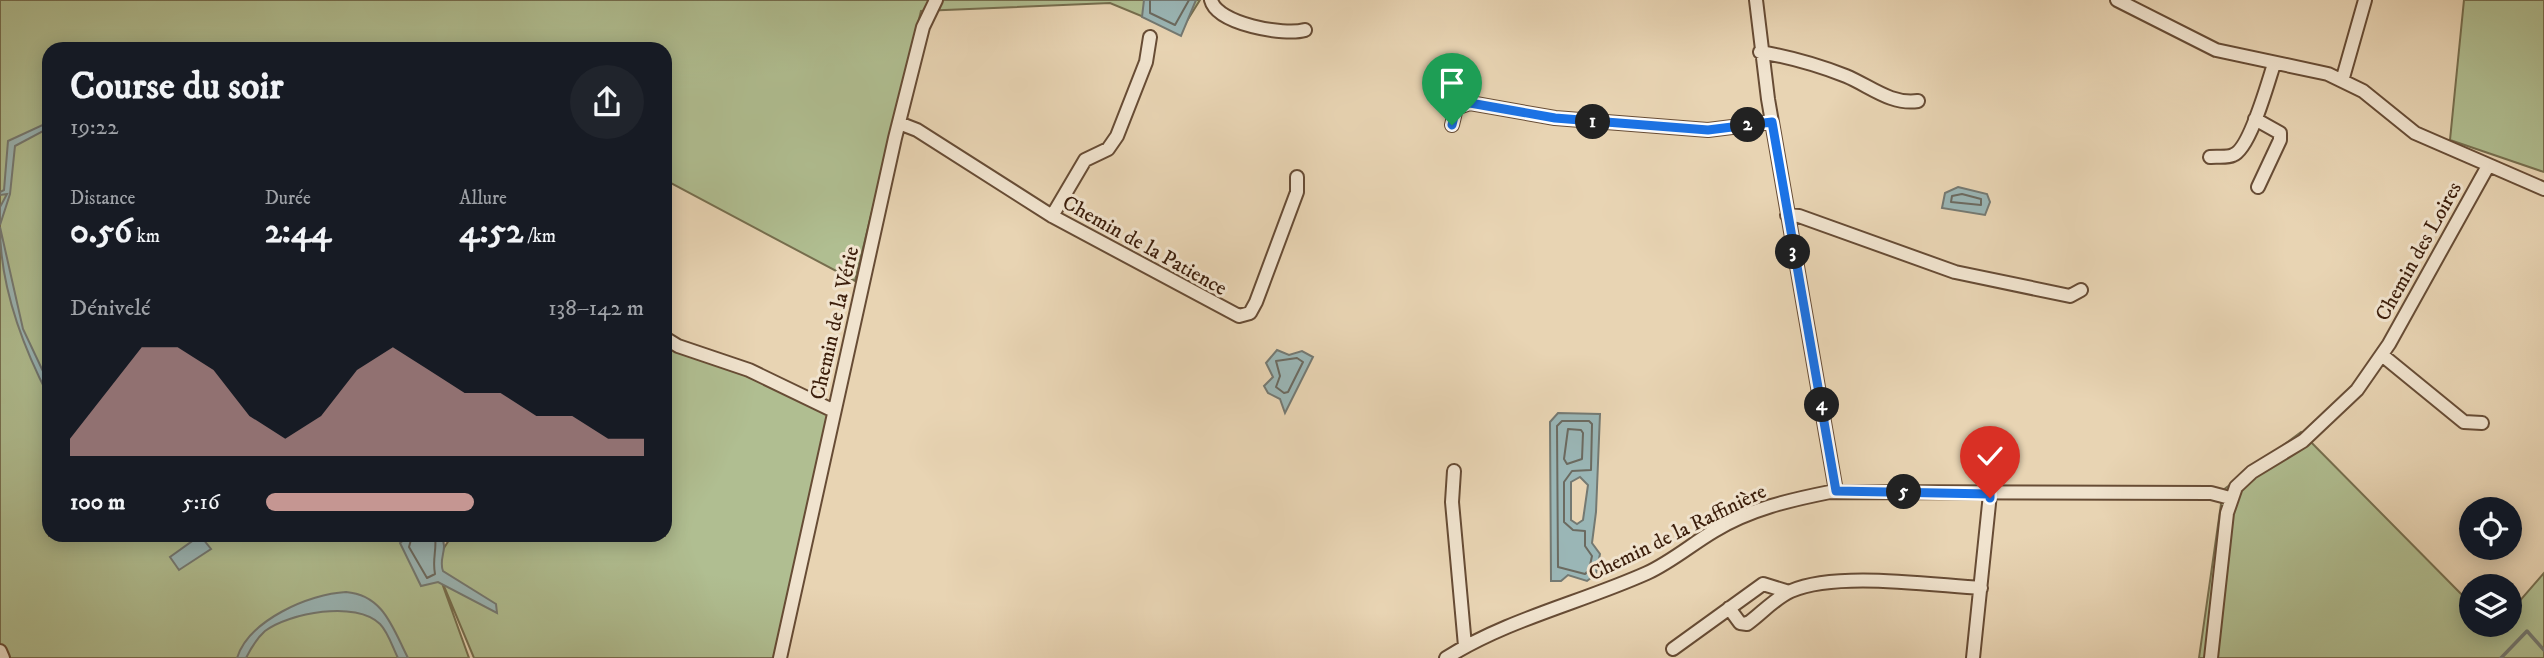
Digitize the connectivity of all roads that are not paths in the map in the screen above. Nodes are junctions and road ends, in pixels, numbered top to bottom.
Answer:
1 (936, 0) edge
2 (1210, 0) edge
3 (1756, 0) edge
4 (2117, 0) edge
5 (2365, 0) edge
6 (1305, 30) dead end
7 (1150, 37) dead end
8 (1760, 52) junction
9 (2274, 64) junction
10 (2342, 81) junction
11 (1918, 102) dead end
12 (2255, 119) junction
13 (899, 122) junction
14 (1772, 122) junction
15 (1452, 125) dead end
16 (2210, 157) dead end
17 (2488, 166) junction
18 (1297, 177) dead end
19 (2258, 187) dead end
20 (2544, 189) edge
21 (1787, 215) junction
22 (1052, 216) junction
23 (2081, 290) dead end
24 (672, 342) edge
25 (2382, 355) junction
26 (834, 411) junction
27 (2482, 423) dead end
28 (1454, 471) dead end
29 (1836, 491) junction
30 (1990, 494) junction
31 (2231, 498) junction
32 (1981, 588) junction
33 (1789, 592) junction
34 (1730, 608) junction
35 (1465, 646) junction
36 (1673, 649) dead end
37 (0, 651) edge
38 (3, 658) edge
39 (780, 658) edge
40 (1446, 658) edge
41 (1973, 658) edge
42 (2211, 658) edge

1 - 13 street, Chemin de la Vérie
2 - 6 street
3 - 8 street
4 - 9 street
5 - 10 street
7 - 22 street
8 - 11 street
8 - 14 street
9 - 10 street
9 - 12 street
10 - 17 street
12 - 16 street
12 - 19 street
13 - 22 street, Chemin de la Patience
13 - 26 street, Chemin de la Vérie
14 - 15 street
14 - 21 street
17 - 20 street
17 - 25 street, Chemin des Loires
18 - 22 street, Chemin de la Patience
21 - 23 street
21 - 29 street
24 - 26 street
25 - 27 street
25 - 31 street, Chemin des Loires
26 - 39 street, Chemin de la Vérie
28 - 35 street
29 - 30 street, Chemin de la Raffinière
29 - 35 street, Chemin de la Raffinière
30 - 31 street, Chemin de la Raffinière
30 - 32 street
31 - 42 street
32 - 33 street
32 - 41 street
33 - 34 street
33 - 34 street
34 - 36 street
35 - 40 street, Chemin de la Raffinière
37 - 38 street

